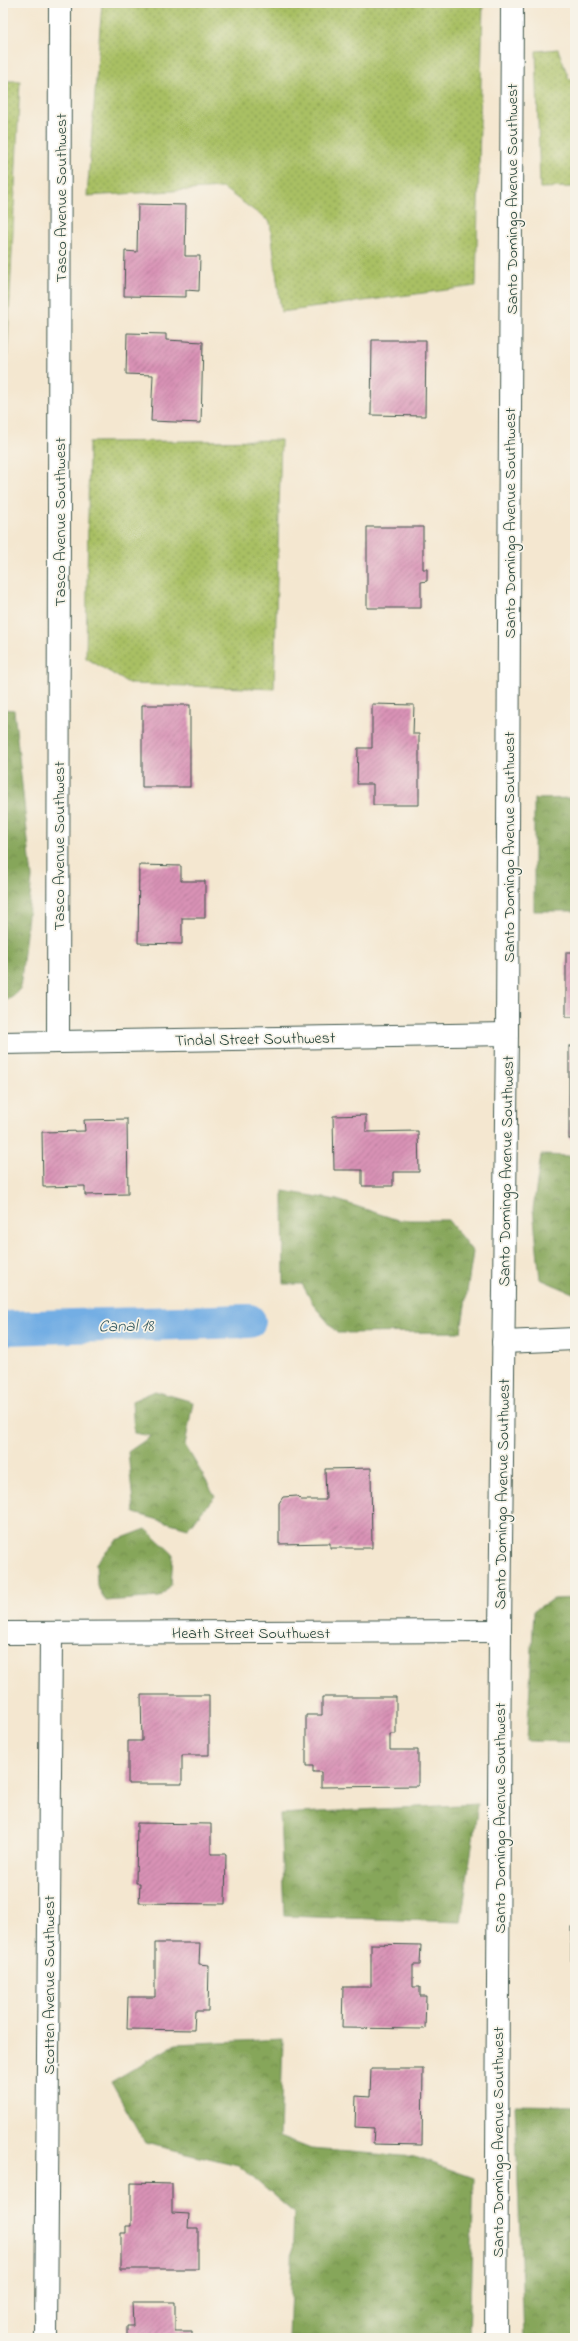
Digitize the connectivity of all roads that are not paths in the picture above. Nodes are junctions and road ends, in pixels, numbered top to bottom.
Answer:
1 (60, 3) edge
2 (512, 3) edge
3 (507, 1034) junction
4 (58, 1041) junction
5 (3, 1043) edge
6 (575, 1339) edge
7 (503, 1342) junction
8 (500, 1631) junction
9 (3, 1633) edge
10 (50, 1633) junction
11 (46, 2338) edge
12 (496, 2338) edge

1 - 4 street, Tasco Avenue Southwest
2 - 3 street, Santo Domingo Avenue Southwest
3 - 4 street, Tindal Street Southwest
3 - 7 street, Santo Domingo Avenue Southwest
4 - 5 street, Tindal Street Southwest
6 - 7 street
7 - 8 street, Santo Domingo Avenue Southwest
8 - 10 street, Heath Street Southwest
8 - 12 street, Santo Domingo Avenue Southwest
9 - 10 street, Heath Street Southwest
10 - 11 street, Scotten Avenue Southwest

